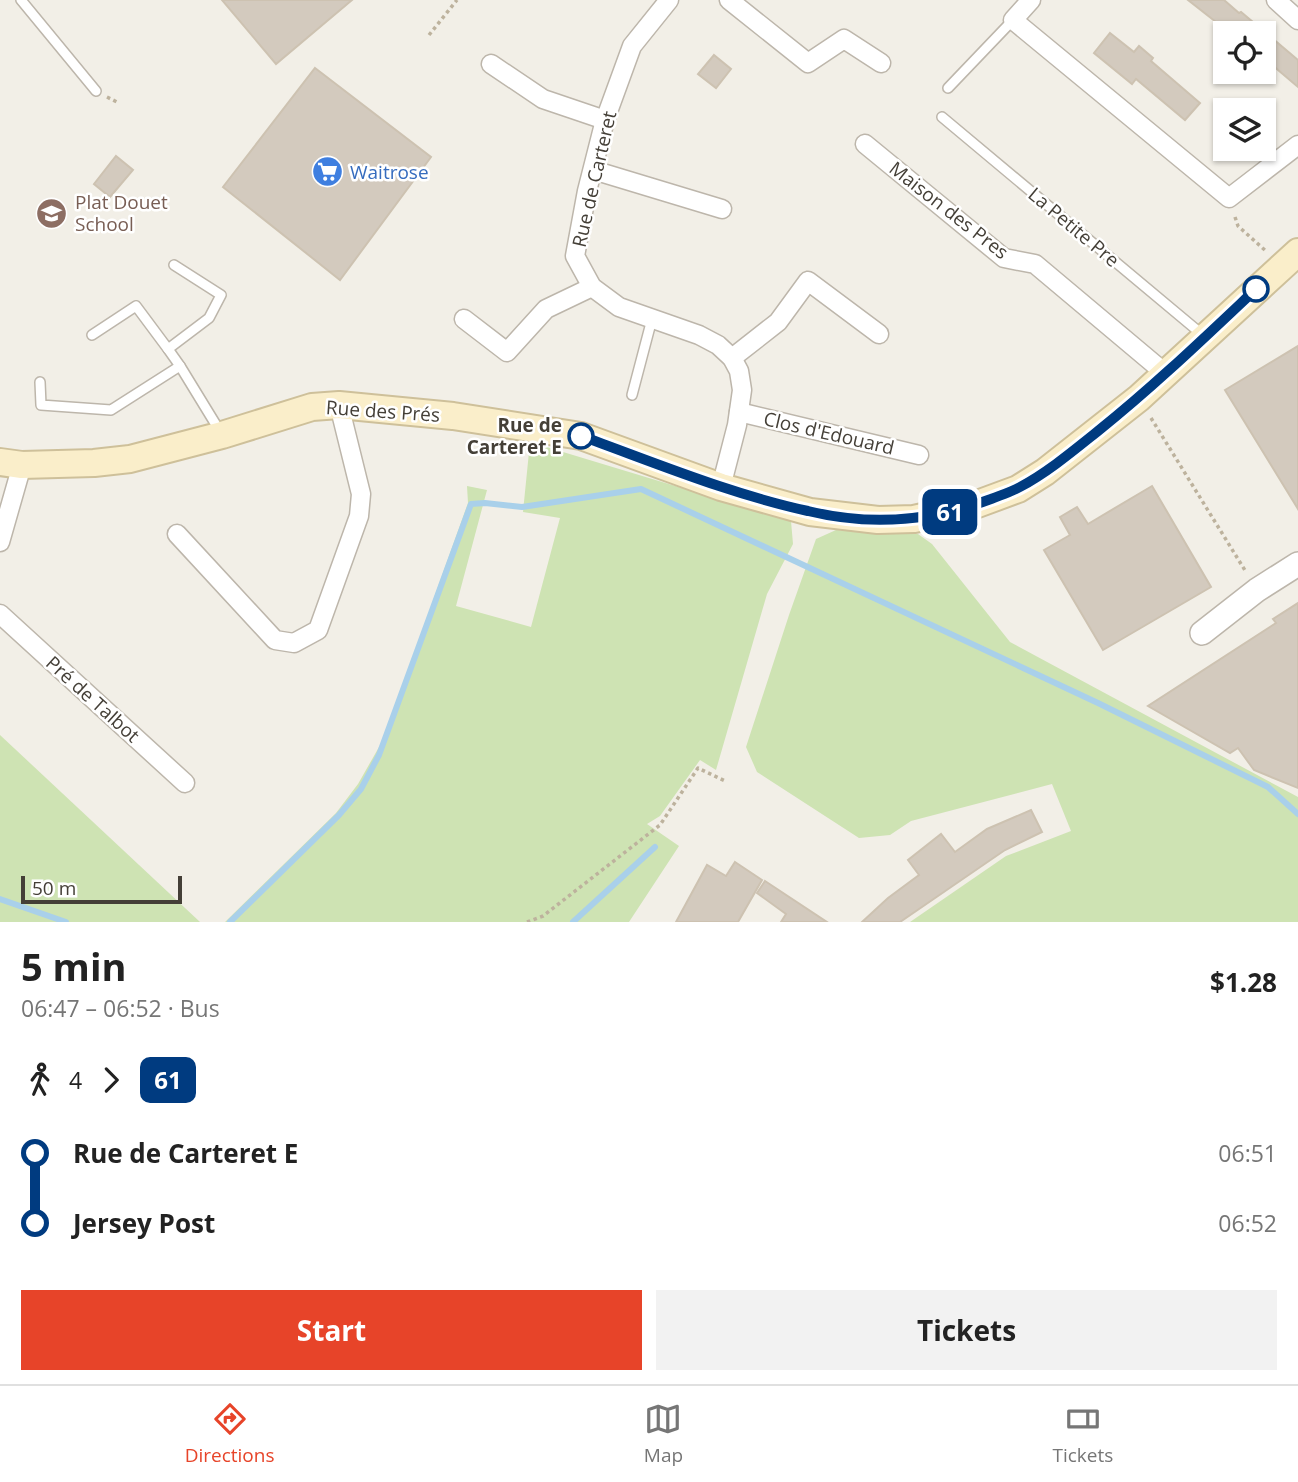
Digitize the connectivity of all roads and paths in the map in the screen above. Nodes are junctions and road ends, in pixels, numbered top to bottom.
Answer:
1 (20, 0) edge
2 (457, 0) edge
3 (669, 0) edge
4 (729, 0) edge
5 (1031, 0) edge
6 (1276, 0) edge
7 (1013, 20) junction
8 (1298, 20) edge
9 (429, 35) dead end
10 (881, 63) dead end
11 (491, 64) dead end
12 (948, 88) dead end
13 (96, 91) dead end
14 (942, 117) dead end
15 (606, 120) junction
16 (865, 144) dead end
17 (1298, 145) edge
18 (593, 170) junction
19 (1229, 198) junction
20 (722, 209) dead end
21 (1290, 259) edge
22 (174, 265) dead end
23 (592, 287) junction
24 (652, 318) junction
25 (464, 319) dead end
26 (879, 334) dead end
27 (92, 335) dead end
28 (1205, 337) junction
29 (168, 349) junction
30 (733, 358) junction
31 (180, 366) junction
32 (1166, 374) junction
33 (40, 382) dead end
34 (632, 395) dead end
35 (1139, 398) junction
36 (339, 405) junction
37 (739, 412) junction
38 (222, 435) junction
39 (919, 455) dead end
40 (11, 463) edge
41 (721, 487) junction
42 (177, 534) dead end
43 (0, 542) edge
44 (1298, 565) edge
45 (1257, 590) junction
46 (0, 614) edge
47 (1202, 632) dead end
48 (725, 780) dead end
49 (185, 783) dead end
50 (527, 922) edge

1 - 13 lane
2 - 9 path
3 - 15 street, Rue de Carteret
4 - 10 street
5 - 7 street
6 - 8 street
7 - 12 lane
7 - 19 street
11 - 15 street
14 - 28 lane, La Petite Pre
15 - 18 street, Rue de Carteret
16 - 32 street, Maison des Pres
17 - 19 street
18 - 20 street
18 - 23 street, Rue de Carteret
19 - 21 path
21 - 28 main road, Rue des Prés
22 - 29 lane
23 - 24 street, Rue de Carteret
23 - 25 street
24 - 30 street, Rue de Carteret
24 - 34 lane
26 - 30 street
27 - 29 lane
28 - 32 main road, Rue des Prés
29 - 31 lane
30 - 37 street
31 - 33 lane
31 - 38 lane
32 - 35 main road, Rue des Prés
35 - 41 main road, Rue des Prés
35 - 45 path
36 - 38 main road, Rue des Prés
36 - 41 main road, Rue des Prés
36 - 42 street
37 - 39 street, Clos d'Edouard
37 - 41 street
38 - 40 main road, Rue des Prés
40 - 43 street
44 - 45 street
45 - 47 street
46 - 49 street, Pré de Talbot
48 - 50 path

